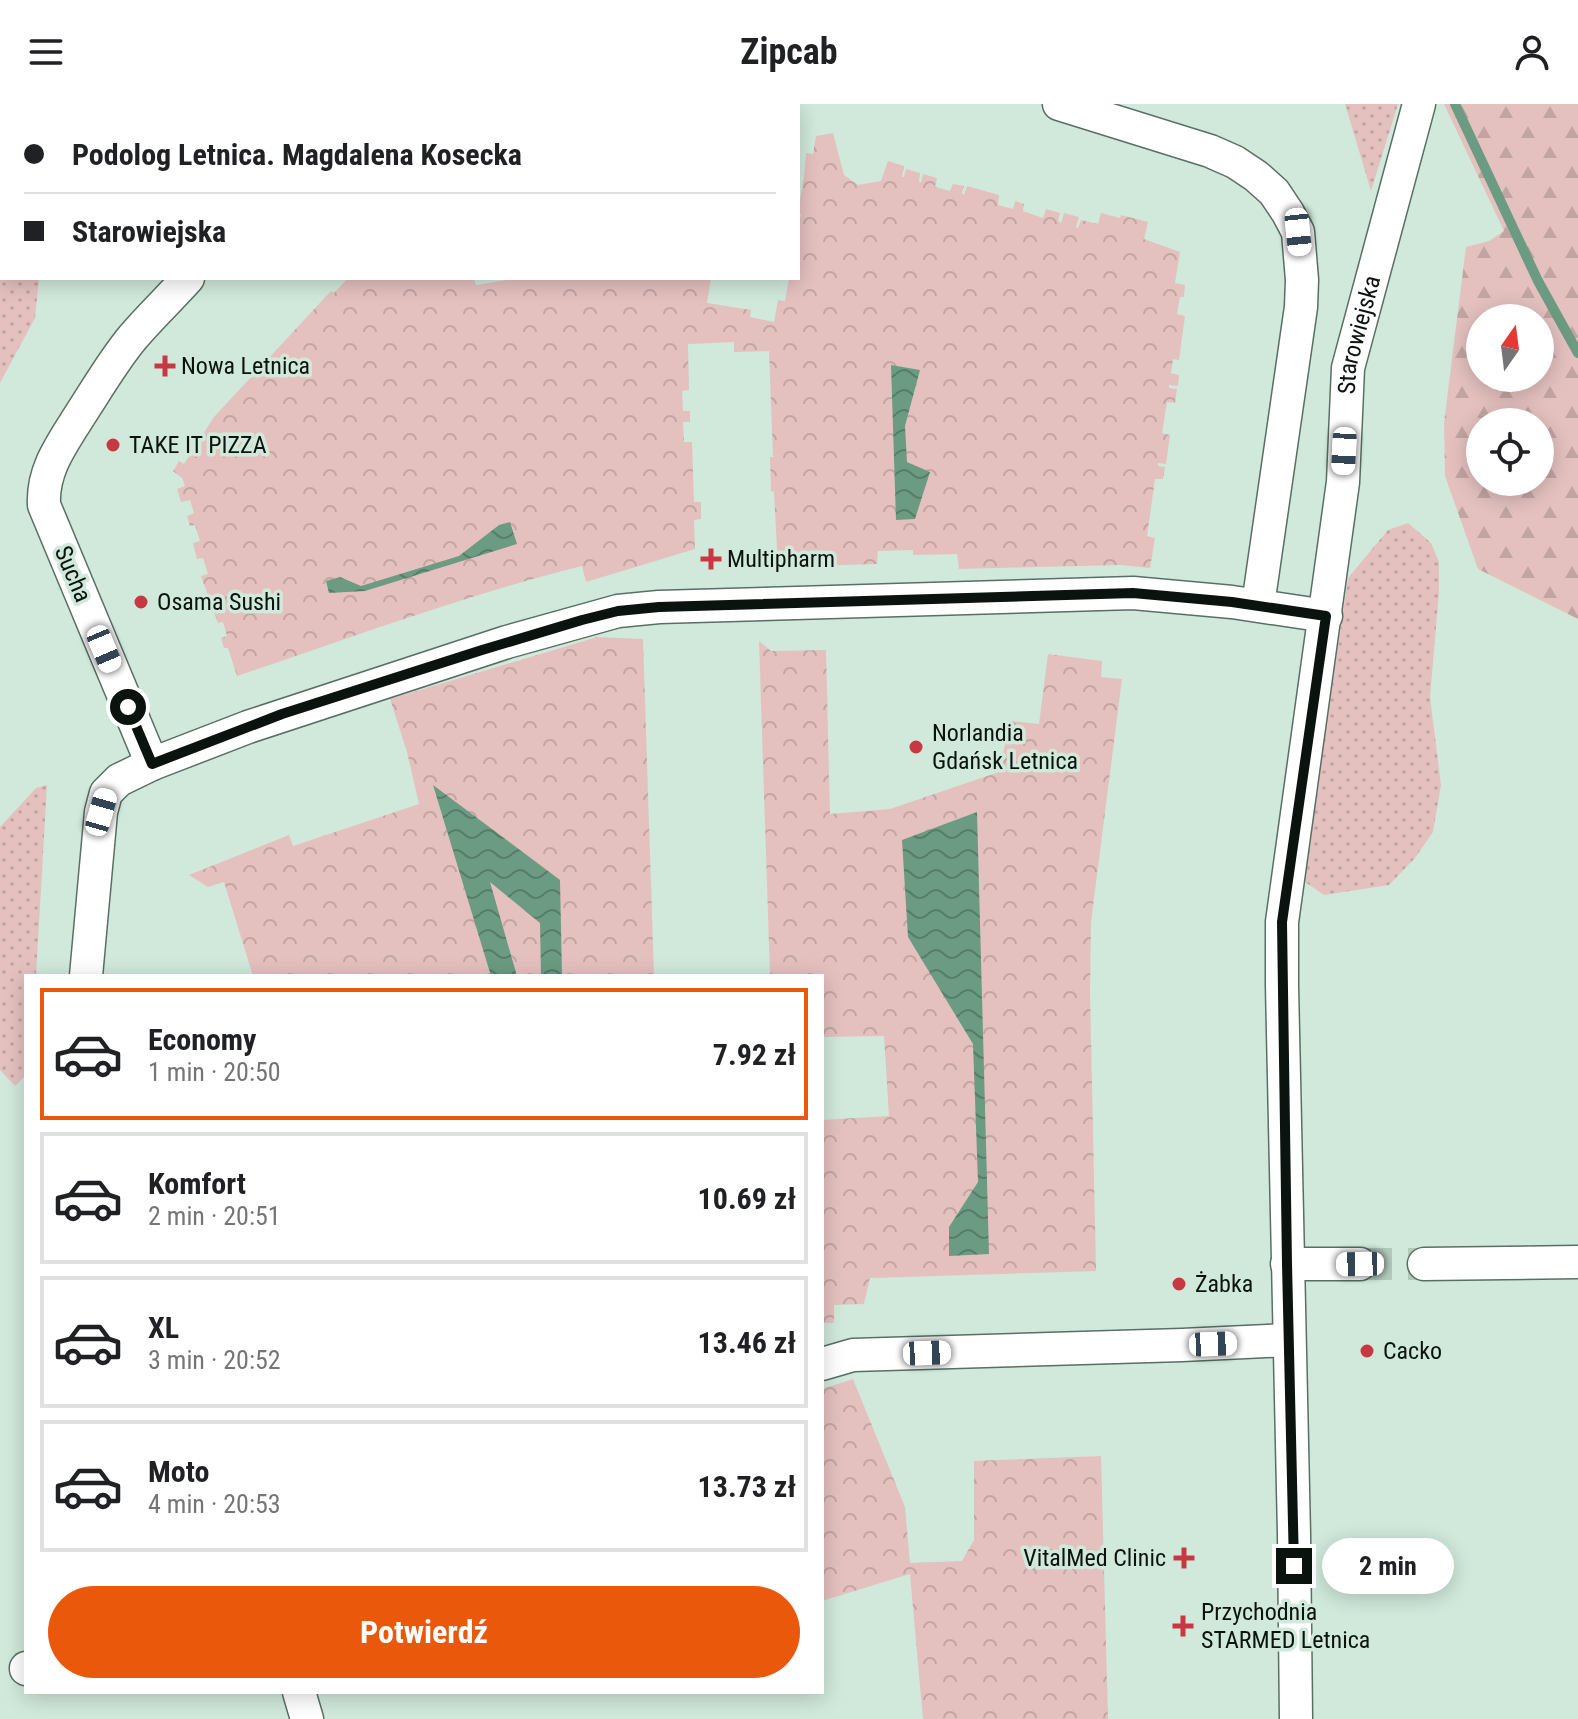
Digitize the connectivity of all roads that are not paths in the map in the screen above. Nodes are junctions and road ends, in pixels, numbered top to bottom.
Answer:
1 (1059, 104) edge
2 (1419, 104) edge
3 (186, 280) edge
4 (1258, 605) junction
5 (1326, 616) junction
6 (152, 764) junction
7 (86, 974) edge
8 (1578, 1262) edge
9 (1287, 1264) junction
10 (1360, 1264) tunnel mouth
11 (1424, 1264) tunnel mouth
12 (1289, 1340) junction
13 (824, 1363) edge
14 (300, 1694) edge
15 (307, 1719) edge
16 (1296, 1719) edge

1 - 4 street
2 - 5 street, Starowiejska
3 - 6 street, Sucha
4 - 5 street
4 - 6 street
5 - 9 street, Starowiejska
6 - 7 street
8 - 11 street
9 - 10 street
9 - 12 street, Starowiejska
12 - 13 street
12 - 16 street, Starowiejska
14 - 15 street

